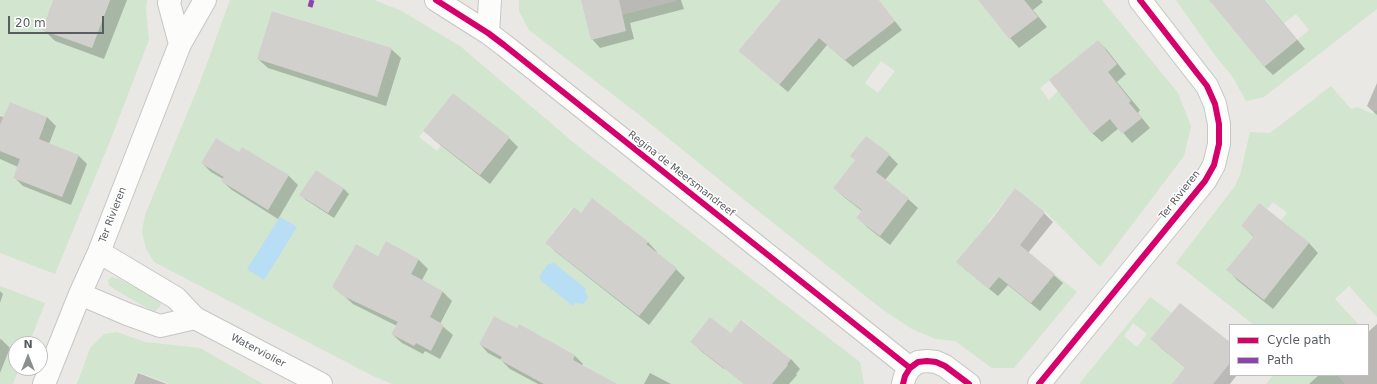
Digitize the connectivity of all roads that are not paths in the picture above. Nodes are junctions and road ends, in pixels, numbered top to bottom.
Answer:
1 (170, 0) edge
2 (205, 0) edge
3 (436, 0) edge
4 (490, 0) edge
5 (1140, 0) edge
6 (488, 33) junction
7 (180, 44) junction
8 (99, 252) junction
9 (80, 294) junction
10 (195, 318) junction
11 (907, 376) edge
12 (44, 384) edge
13 (321, 384) edge
14 (969, 384) edge
15 (1039, 384) edge

1 - 7 street
2 - 7 street, Ter Rivieren
3 - 6 street, Regina de Meersmandreef
4 - 6 street
5 - 15 street, Ter Rivieren
6 - 11 street, Regina de Meersmandreef
7 - 8 street, Ter Rivieren
8 - 9 street, Ter Rivieren
8 - 10 street, Waterviolier
9 - 10 street
9 - 12 street, Ter Rivieren
10 - 13 street, Waterviolier
11 - 14 street, Regina de Meersmandreef

